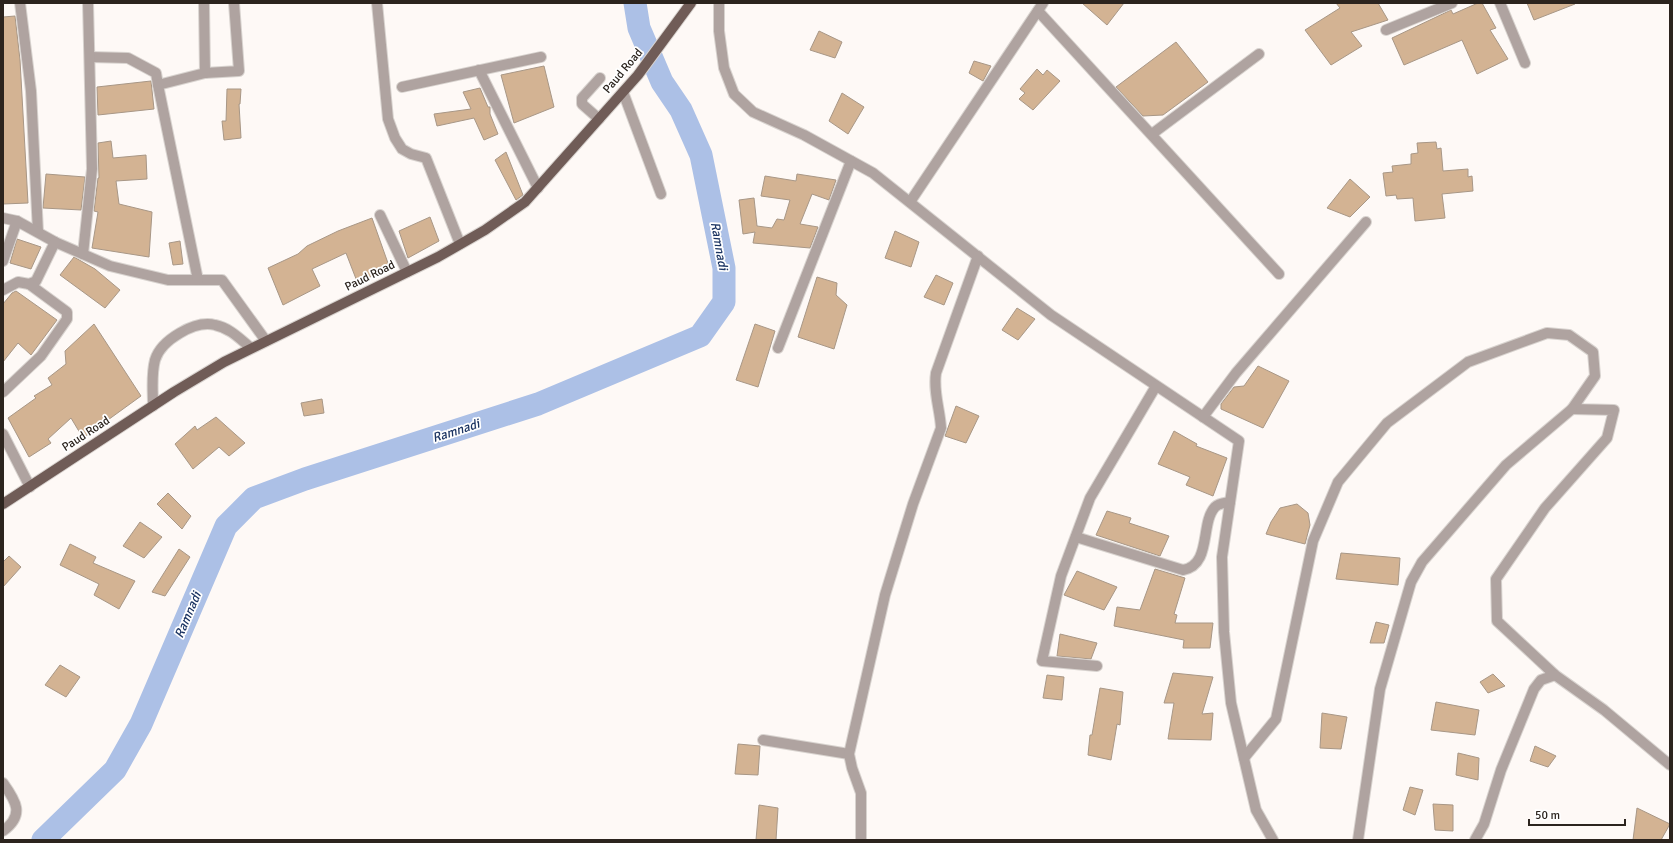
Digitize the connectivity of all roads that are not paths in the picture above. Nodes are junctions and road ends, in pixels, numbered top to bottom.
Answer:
1 (20, 3) edge
2 (88, 3) edge
3 (204, 3) edge
4 (234, 3) edge
5 (377, 3) edge
6 (691, 3) edge
7 (719, 3) edge
8 (1452, 3) edge
9 (1500, 3) edge
10 (1040, 7) edge
11 (1386, 30) dead end
12 (1259, 54) dead end
13 (90, 57) junction
14 (541, 57) dead end
15 (1525, 63) dead end
16 (479, 70) junction
17 (205, 73) junction
18 (600, 78) dead end
19 (158, 85) junction
20 (402, 87) dead end
21 (623, 92) junction
22 (600, 119) junction
23 (1152, 134) junction
24 (851, 161) junction
25 (538, 188) junction
26 (661, 194) dead end
27 (910, 202) junction
28 (380, 215) dead end
29 (3, 218) edge
30 (17, 221) junction
31 (1366, 222) dead end
32 (38, 232) junction
33 (55, 242) junction
34 (460, 244) junction
35 (83, 254) junction
36 (978, 256) junction
37 (3, 261) edge
38 (407, 272) junction
39 (1278, 274) dead end
40 (198, 280) junction
41 (29, 284) junction
42 (3, 290) edge
43 (266, 341) junction
44 (251, 348) junction
45 (778, 348) dead end
46 (1156, 386) junction
47 (3, 392) edge
48 (153, 406) junction
49 (1572, 409) junction
50 (1203, 417) junction
51 (3, 434) edge
52 (30, 487) junction
53 (1230, 502) junction
54 (3, 504) edge
55 (1076, 536) junction
56 (1097, 666) dead end
57 (1555, 675) junction
58 (763, 740) dead end
59 (849, 754) junction
60 (1244, 758) junction
61 (1670, 765) edge
62 (3, 783) edge
63 (3, 831) edge
64 (861, 840) edge
65 (1273, 840) edge
66 (1358, 840) edge
67 (1475, 840) edge

1 - 32 street
2 - 13 street
3 - 17 street
4 - 17 street
5 - 34 street
6 - 21 main road, Paud Road
7 - 24 street
8 - 11 street
9 - 15 street
10 - 23 street
10 - 27 street
12 - 23 street
13 - 19 street
13 - 35 street
14 - 16 street
16 - 20 street
16 - 25 street
17 - 19 street
18 - 22 street
19 - 40 street
21 - 22 main road, Paud Road
21 - 26 street
22 - 25 main road, Paud Road
23 - 39 street
24 - 27 street
24 - 45 street
25 - 34 main road, Paud Road
27 - 36 street
28 - 38 street
29 - 30 street
30 - 32 street
30 - 37 street
31 - 50 street
32 - 33 street
33 - 35 street
33 - 41 street
34 - 38 main road, Paud Road
35 - 40 street
36 - 46 street
36 - 59 street
38 - 43 main road, Paud Road
40 - 43 street
41 - 42 street
41 - 47 street
43 - 44 main road, Paud Road
44 - 48 main road, Paud Road
44 - 48 street
46 - 50 street
46 - 55 street
48 - 52 main road, Paud Road
49 - 57 street
49 - 60 street
49 - 66 street
50 - 53 street
51 - 52 street
52 - 54 main road, Paud Road
53 - 55 street
53 - 60 street
55 - 56 street
57 - 61 street
57 - 67 street
58 - 59 street
59 - 64 street
60 - 65 street
62 - 63 street

